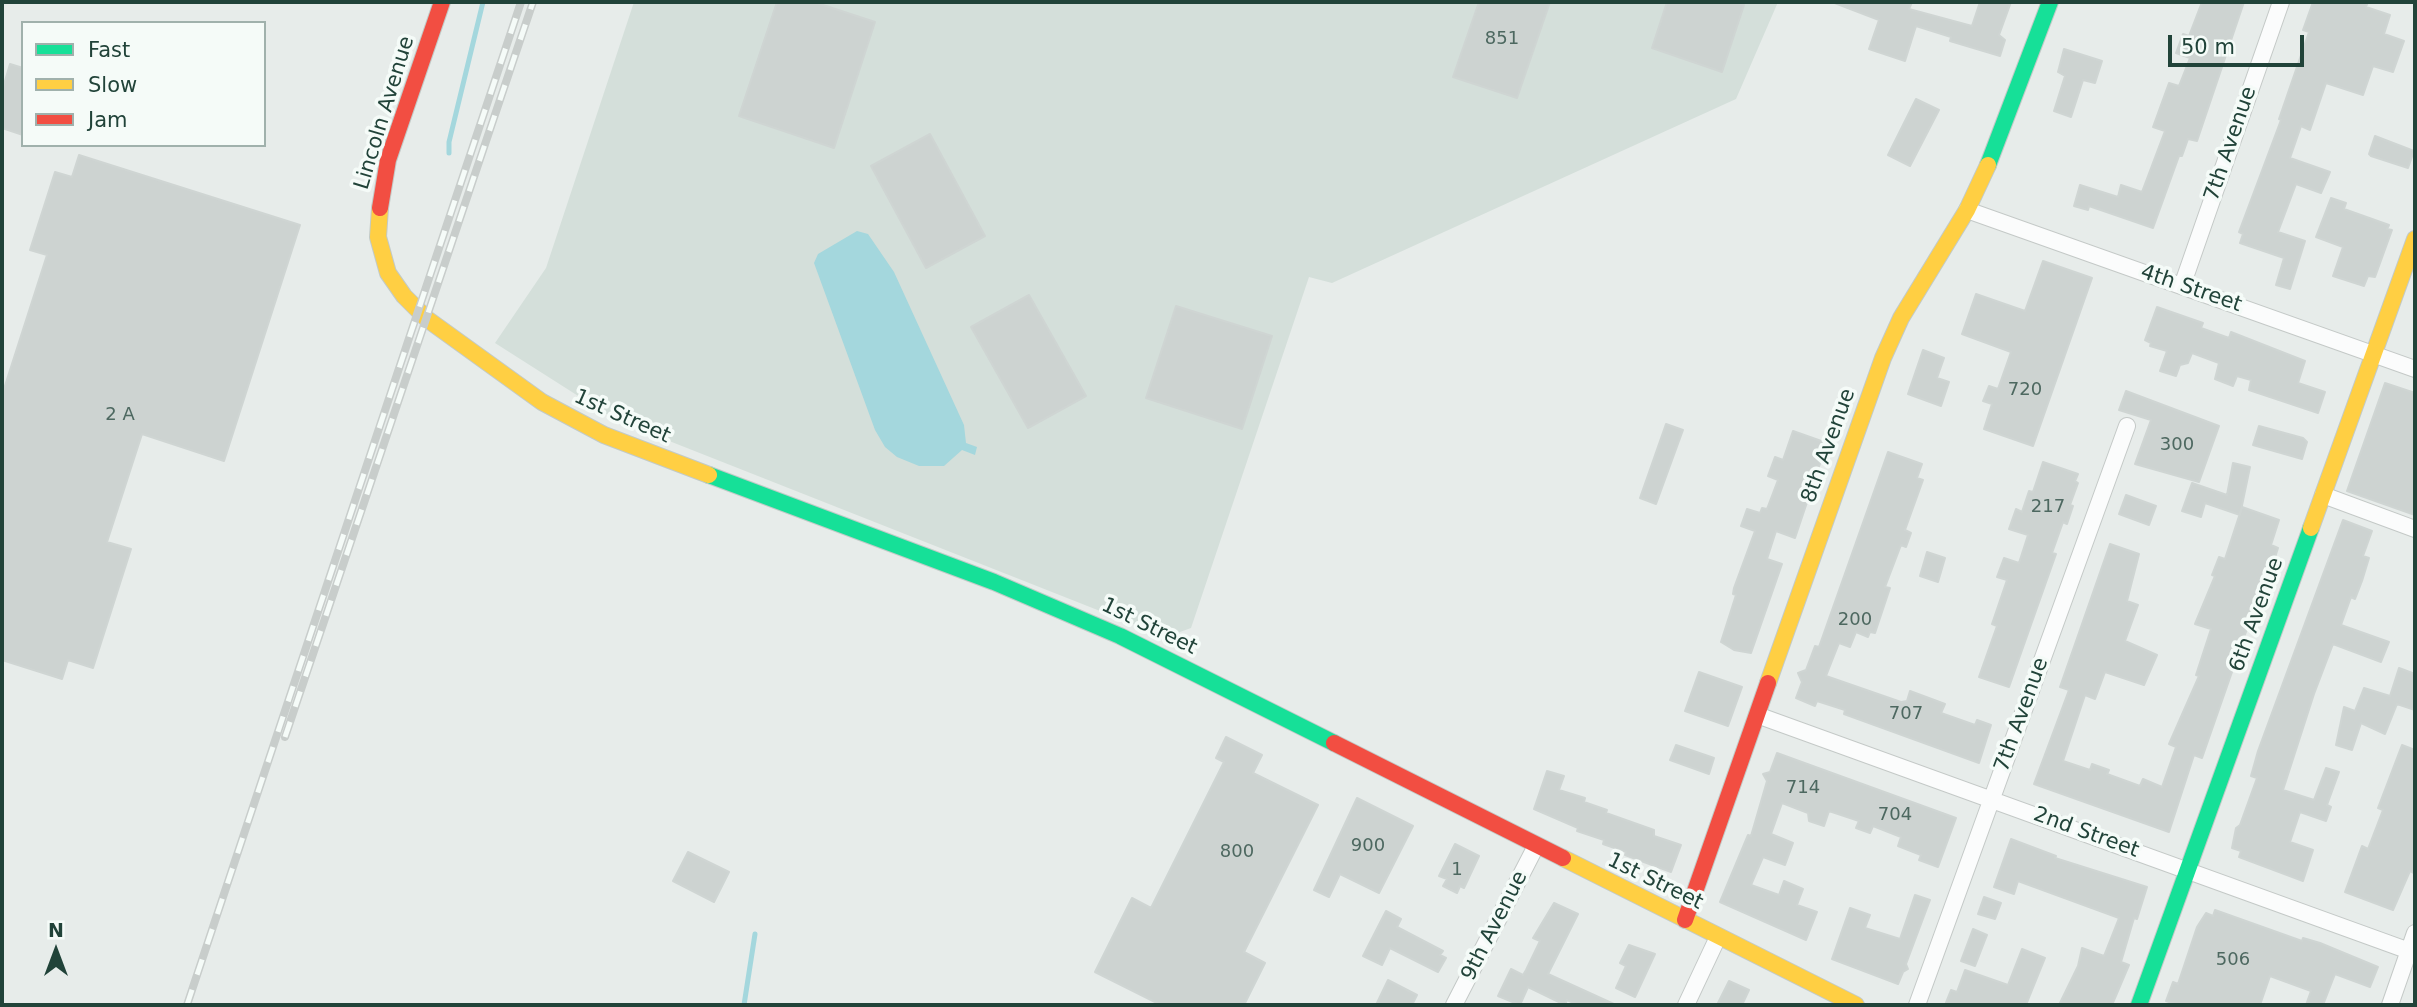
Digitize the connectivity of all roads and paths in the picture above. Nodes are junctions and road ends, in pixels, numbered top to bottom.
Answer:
1 (442, 2) edge
2 (2050, 2) edge
3 (2281, 2) edge
4 (1967, 210) junction
5 (2415, 239) edge
6 (2182, 286) junction
7 (418, 310) joint
8 (2374, 354) junction
9 (2415, 369) edge
10 (2127, 426) dead end
11 (2322, 495) junction
12 (2415, 529) edge
13 (1757, 715) junction
14 (1992, 799) junction
15 (1536, 846) junction
16 (2187, 869) junction
17 (1685, 920) junction
18 (2415, 933) edge
19 (1718, 937) junction
20 (2412, 951) edge
21 (1454, 1005) edge
22 (1686, 1005) edge
23 (1856, 1005) edge
24 (1917, 1005) edge
25 (2139, 1005) edge
26 (2390, 1005) edge

1 - 7 street, Lincoln Avenue
2 - 4 street, 8th Avenue
3 - 6 street, 7th Avenue
4 - 6 street, 4th Street
4 - 13 street, 8th Avenue
5 - 8 street, 6th Avenue
6 - 8 street, 4th Street
7 - 15 street, 1st Street
8 - 9 street, 4th Street
8 - 11 street, 6th Avenue
10 - 14 street, 7th Avenue
11 - 12 street
11 - 16 street, 6th Avenue
13 - 14 street, 2nd Street
13 - 17 street, 8th Avenue
14 - 16 street, 2nd Street
14 - 24 street, 7th Avenue
15 - 17 street, 1st Street
15 - 21 street, 9th Avenue
16 - 20 street, 2nd Street
16 - 25 street, 6th Avenue
17 - 19 street, 1st Street
18 - 20 street
19 - 22 street
19 - 23 street, 1st Street
20 - 26 street

